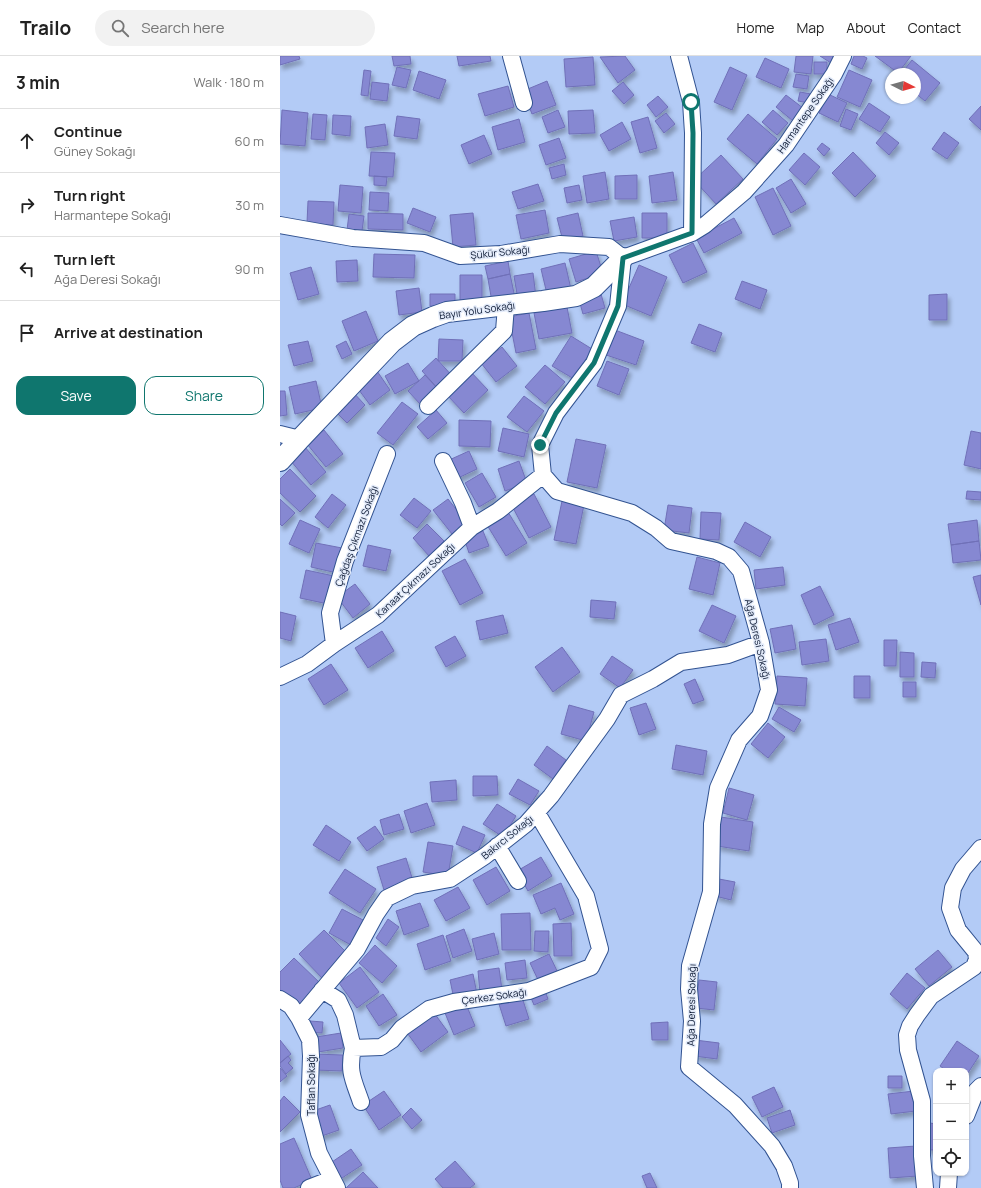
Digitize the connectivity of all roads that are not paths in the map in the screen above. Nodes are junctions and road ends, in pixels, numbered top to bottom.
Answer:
1 (510, 56) edge
2 (679, 56) edge
3 (843, 56) edge
4 (524, 103) dead end
5 (280, 225) edge
6 (692, 233) junction
7 (623, 258) junction
8 (506, 306) junction
9 (428, 406) dead end
10 (280, 434) edge
11 (300, 439) junction
12 (387, 454) dead end
13 (280, 461) edge
14 (443, 461) dead end
15 (543, 475) junction
16 (472, 527) junction
17 (334, 644) junction
18 (760, 644) junction
19 (280, 677) edge
20 (537, 813) junction
21 (497, 846) junction
22 (981, 848) edge
23 (518, 881) dead end
24 (322, 990) junction
25 (280, 999) edge
26 (299, 1018) junction
27 (353, 1048) junction
28 (981, 1086) edge
29 (361, 1102) dead end
30 (969, 1108) edge
31 (949, 1176) edge
32 (334, 1183) edge
33 (309, 1188) edge
34 (790, 1188) edge
35 (925, 1188) edge
36 (948, 1188) edge

1 - 4 street
2 - 6 street
3 - 6 street, Harmantepe Sokağı
5 - 7 street, Şükür Sokağı
6 - 7 street, Harmantepe Sokağı
7 - 8 street, Bayır Yolu Sokağı
7 - 15 street
8 - 9 street
8 - 11 street, Bayır Yolu Sokağı
10 - 11 street
11 - 13 street, Bayır Yolu Sokağı
12 - 17 street, Çağdaş Çıkmazı Sokağı
14 - 16 street
15 - 16 street, Kanaat Çıkmazı Sokağı
15 - 18 street, Ağa Deresi Sokağı
16 - 17 street, Kanaat Çıkmazı Sokağı
17 - 19 street, Kanaat Çıkmazı Sokağı
18 - 20 street, Bakırcı Sokağı
18 - 34 street, Ağa Deresi Sokağı
20 - 21 street, Bakırcı Sokağı
20 - 27 street, Çerkez Sokağı
21 - 23 street
21 - 24 street, Bakırcı Sokağı
22 - 35 street
24 - 26 street, Bakırcı Sokağı
24 - 27 street
25 - 26 street, Taflan Sokağı
26 - 32 street, Taflan Sokağı
27 - 29 street
28 - 30 street
31 - 36 street
32 - 33 street, Taflan Sokağı

